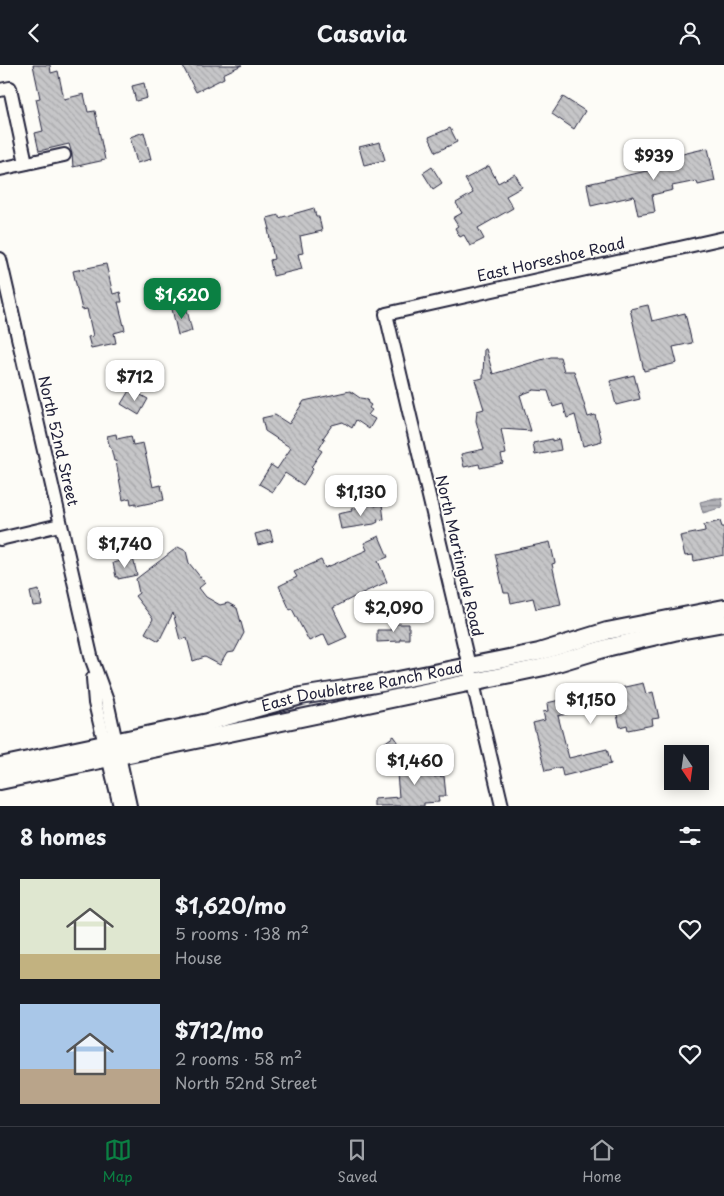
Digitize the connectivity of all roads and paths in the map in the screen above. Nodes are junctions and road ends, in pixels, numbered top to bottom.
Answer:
1 (0, 90) edge
2 (64, 155) dead end
3 (26, 163) junction
4 (0, 169) edge
5 (724, 238) edge
6 (0, 259) edge
7 (386, 314) joint
8 (60, 525) junction
9 (0, 539) edge
10 (724, 608) edge
11 (724, 623) edge
12 (470, 674) junction
13 (268, 705) junction
14 (271, 725) junction
15 (112, 750) junction
16 (0, 766) edge
17 (0, 781) edge
18 (120, 806) edge
19 (130, 806) edge
20 (502, 806) edge

1 - 3 street
2 - 3 street
3 - 4 street
5 - 7 street, East Horseshoe Road
6 - 8 street, North 52nd Street
7 - 12 street, North Martingale Road
8 - 9 street
8 - 15 street, North 52nd Street
10 - 12 main road, East Doubletree Ranch Road
11 - 12 main road, East Doubletree Ranch Road
12 - 13 main road, East Doubletree Ranch Road
12 - 14 main road, East Doubletree Ranch Road
12 - 20 street, North Martingale Road
13 - 14 main road
13 - 15 main road, East Doubletree Ranch Road
14 - 15 main road, East Doubletree Ranch Road
15 - 16 main road, East Doubletree Ranch Road
15 - 17 main road, East Doubletree Ranch Road
15 - 18 street, North 52nd Street
15 - 19 street, North 52nd Street

